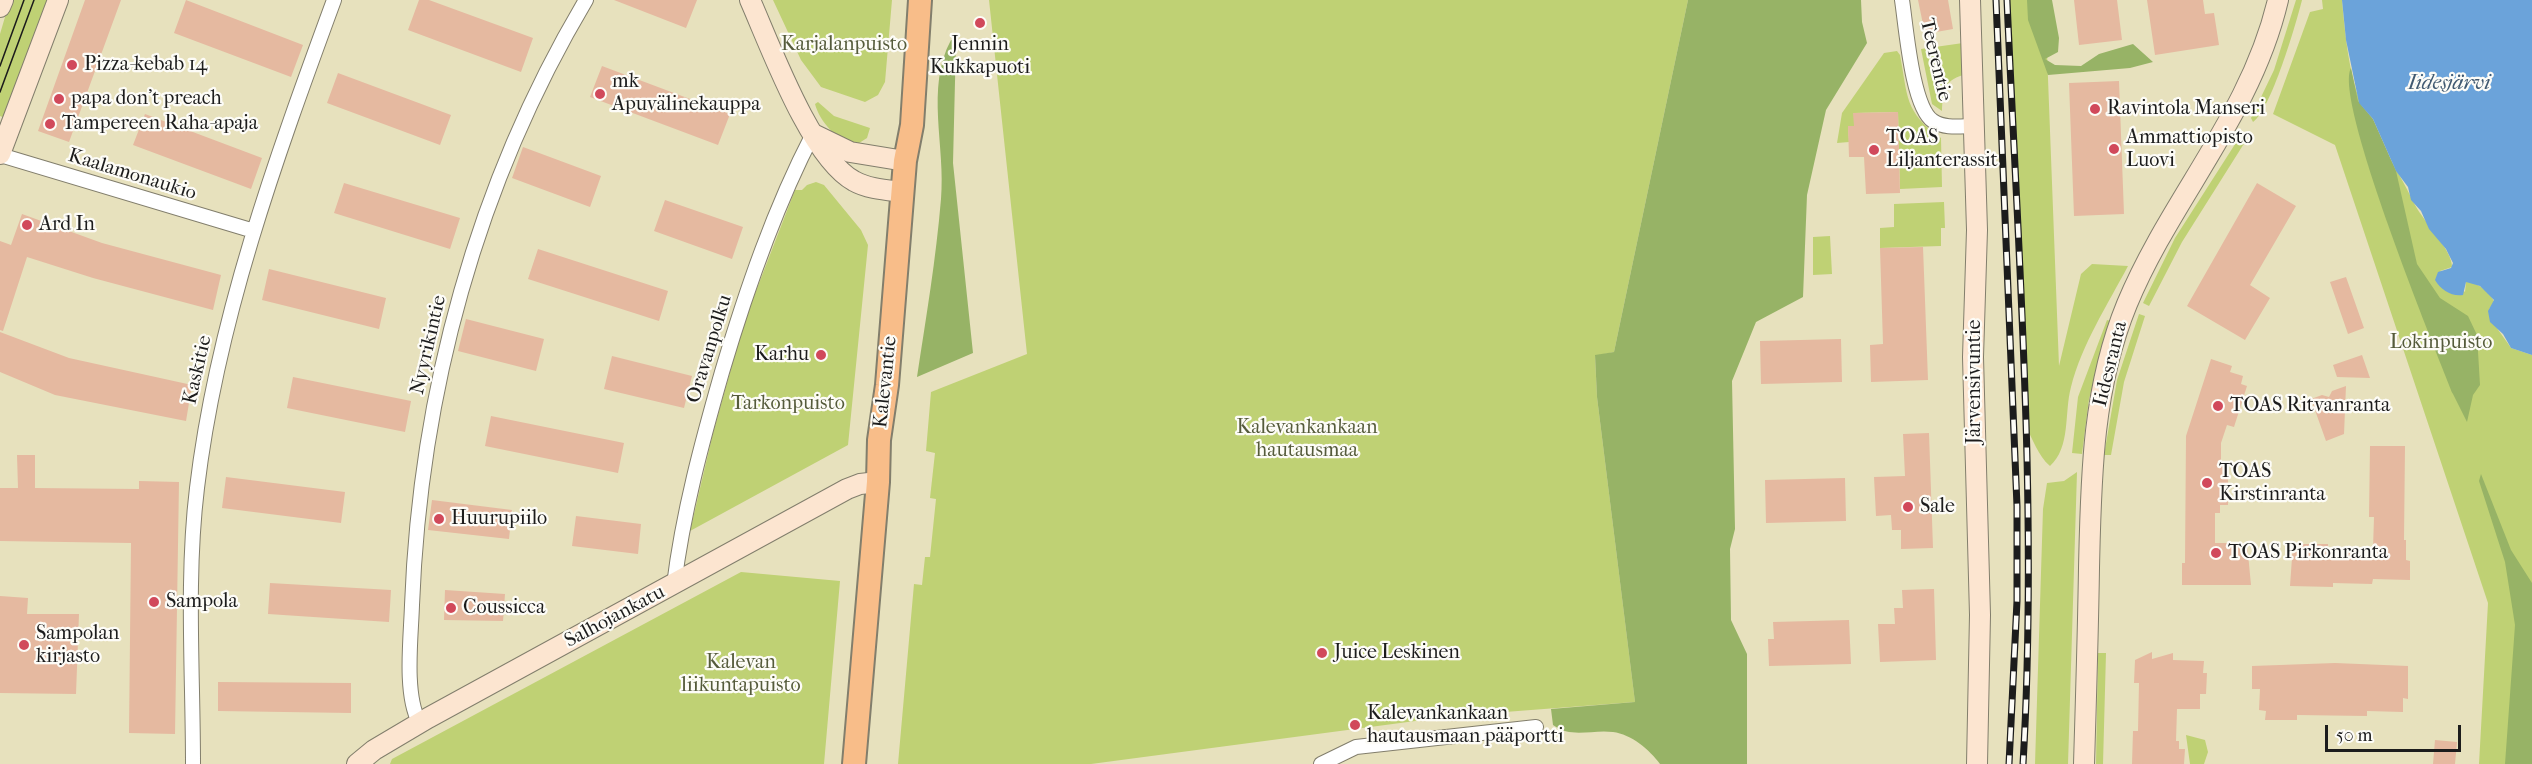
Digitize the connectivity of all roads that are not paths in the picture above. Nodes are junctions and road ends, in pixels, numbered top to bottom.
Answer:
1 (3, 0) edge
2 (58, 0) edge
3 (334, 0) edge
4 (586, 0) edge
5 (750, 0) edge
6 (920, 0) edge
7 (1902, 0) edge
8 (1970, 0) edge
9 (2278, 0) edge
10 (0, 7) edge
11 (1975, 126) junction
12 (813, 134) junction
13 (0, 155) edge
14 (905, 161) junction
15 (903, 192) junction
16 (254, 231) junction
17 (878, 482) junction
18 (674, 585) junction
19 (419, 722) junction
20 (1536, 727) dead end
21 (193, 764) edge
22 (357, 764) edge
23 (854, 764) edge
24 (1320, 764) edge
25 (1977, 764) edge
26 (2084, 764) edge

1 - 10 street
2 - 13 street
3 - 16 street, Kaskitie
4 - 19 street, Nyyrikintie
5 - 12 street
6 - 14 main road, Kalevantie
7 - 11 street, Teerentie
8 - 11 street, Järvensivuntie
9 - 26 street, Iidesranta
11 - 25 street, Järvensivuntie
12 - 14 street
12 - 15 street
12 - 18 street, Oravanpolku
13 - 16 street, Kaalamonaukio
14 - 15 main road, Kalevantie
15 - 17 main road, Kalevantie
16 - 21 street, Kaskitie
17 - 18 street, Salhojankatu
17 - 23 main road, Kalevantie
18 - 19 street, Salhojankatu
19 - 22 street, Salhojankatu
20 - 24 street

